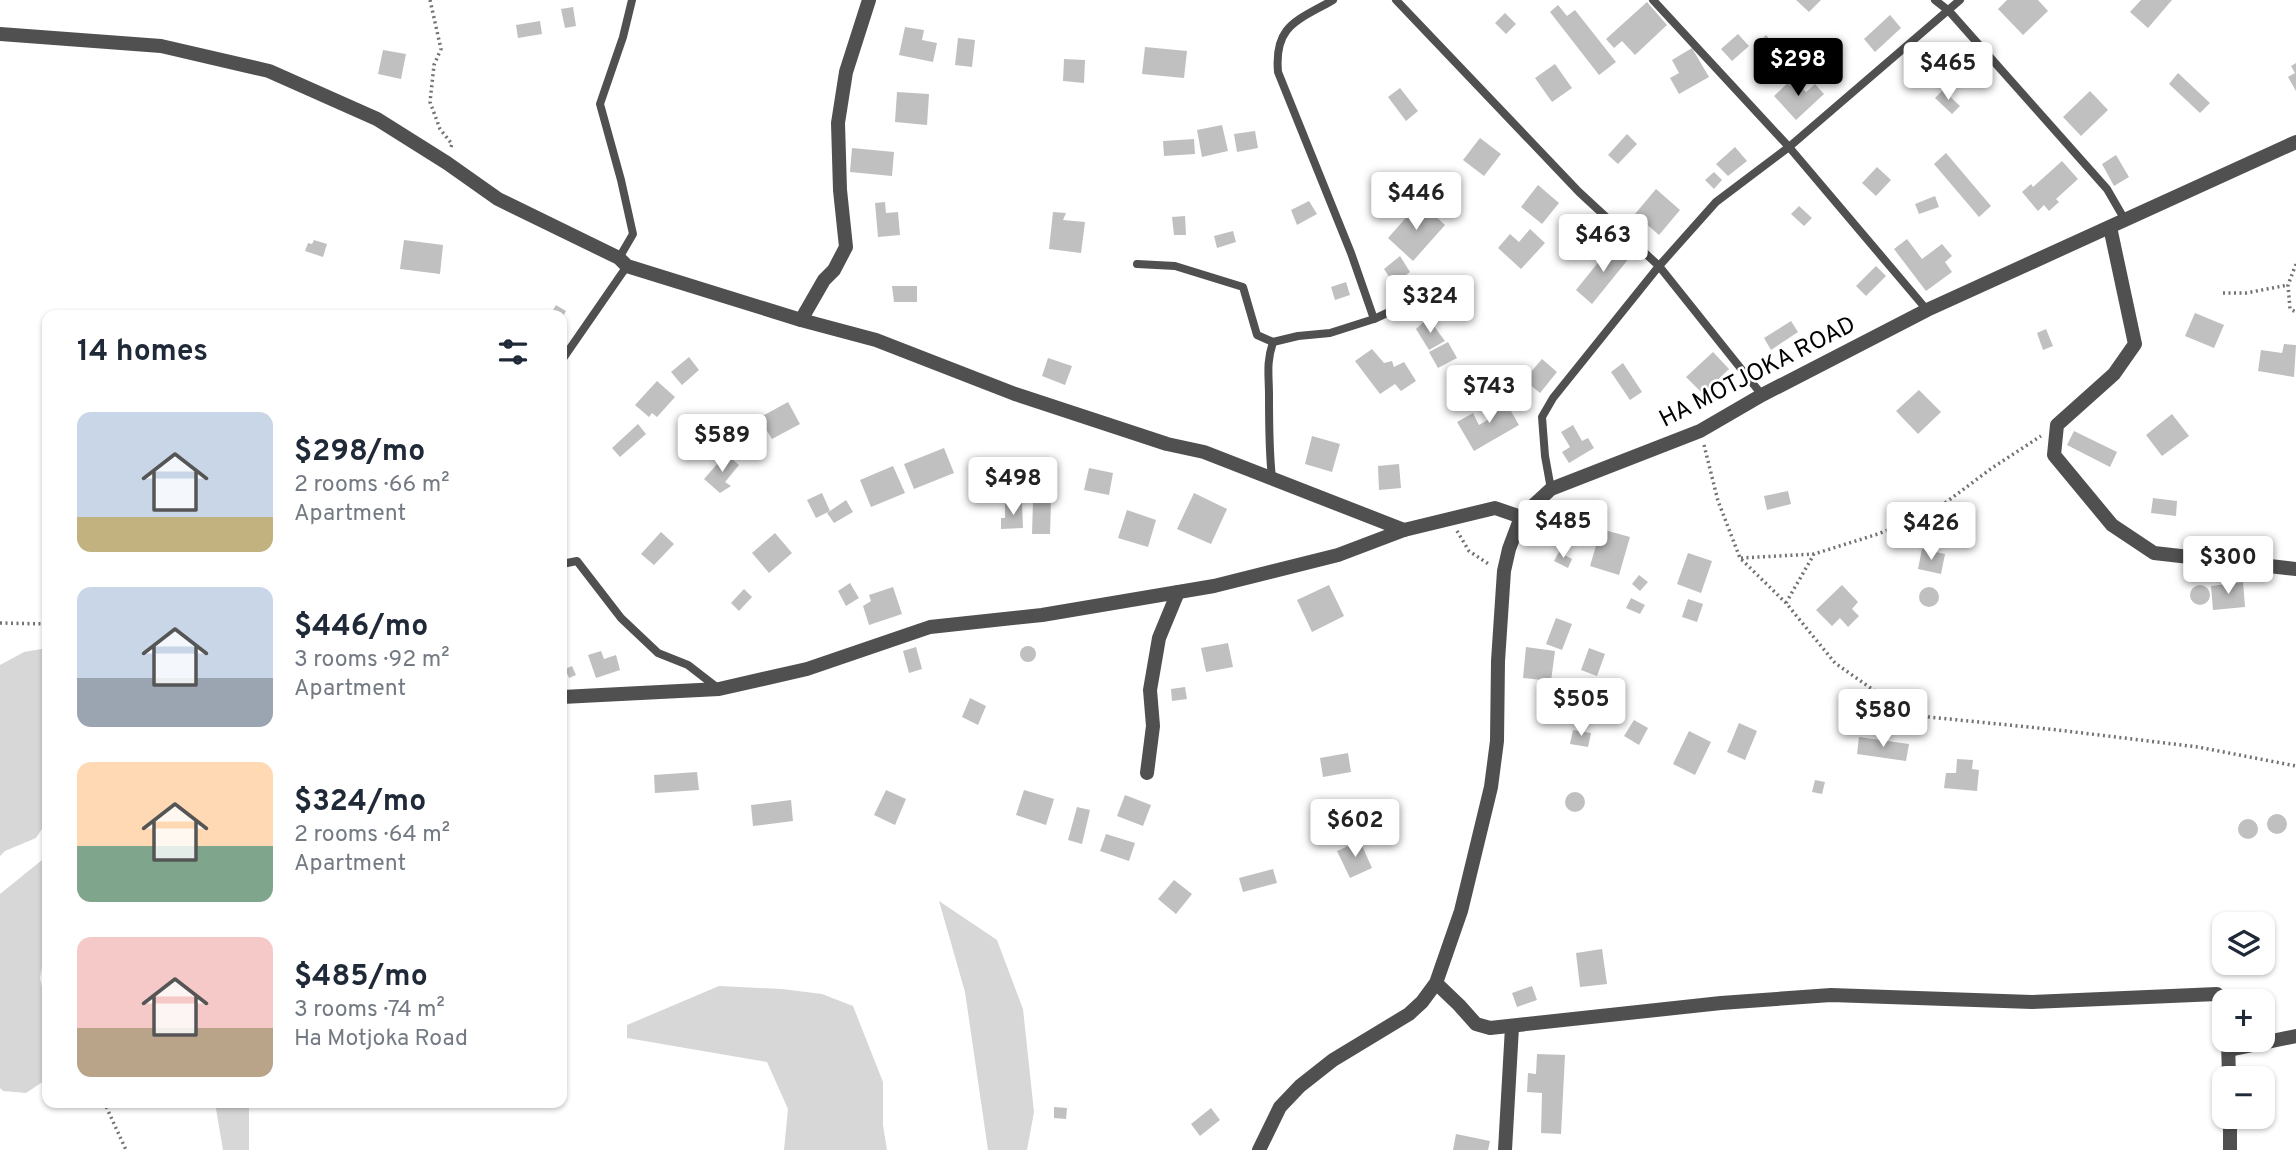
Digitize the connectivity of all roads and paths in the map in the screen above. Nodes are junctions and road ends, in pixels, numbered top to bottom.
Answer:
1 (430, 0) edge
2 (632, 0) edge
3 (869, 0) edge
4 (1333, 0) edge
5 (1396, 0) edge
6 (1653, 0) edge
7 (1935, 0) edge
8 (1960, 0) edge
9 (1949, 11) junction
10 (0, 34) edge
11 (2296, 142) edge
12 (1789, 147) junction
13 (447, 163) junction
14 (2125, 220) junction
15 (2110, 227) junction
16 (623, 262) junction
17 (1137, 264) dead end
18 (2296, 264) edge
19 (1659, 266) junction
20 (2288, 285) junction
21 (2223, 293) dead end
22 (1422, 296) dead end
23 (1927, 310) junction
24 (2296, 312) edge
25 (1374, 319) junction
26 (801, 320) junction
27 (1273, 342) junction
28 (567, 352) edge
29 (1762, 395) junction
30 (2057, 425) junction
31 (1700, 431) junction
32 (1272, 478) junction
33 (1551, 489) junction
34 (1521, 517) junction
35 (1448, 518) junction
36 (1404, 530) junction
37 (1814, 554) junction
38 (1740, 558) junction
39 (567, 563) edge
40 (2296, 569) edge
41 (1504, 571) junction
42 (1178, 592) junction
43 (1786, 603) junction
44 (0, 623) edge
45 (42, 624) edge
46 (719, 689) junction
47 (567, 697) edge
48 (2296, 766) edge
49 (1147, 774) dead end
50 (1436, 982) junction
51 (2212, 994) edge
52 (1512, 1027) junction
53 (2296, 1036) edge
54 (2275, 1039) edge
55 (107, 1108) edge
56 (2230, 1129) edge
57 (126, 1150) edge
58 (1259, 1150) edge
59 (1505, 1150) edge
60 (2231, 1150) edge

1 - 13 path
2 - 16 lane
3 - 26 street
4 - 25 lane
5 - 19 lane
6 - 12 lane
7 - 9 lane
8 - 9 lane
9 - 12 lane
9 - 14 lane
10 - 13 street
11 - 14 street, HA MOTJOKA ROAD
12 - 19 lane
12 - 23 lane
13 - 16 street
14 - 15 street, HA MOTJOKA ROAD
15 - 23 street, HA MOTJOKA ROAD
15 - 30 street
16 - 26 street
16 - 28 lane
17 - 27 lane
18 - 20 path
19 - 29 lane
19 - 33 lane
20 - 21 path
20 - 24 path
22 - 25 lane
23 - 29 street, HA MOTJOKA ROAD
25 - 27 lane
26 - 32 street
27 - 32 lane
29 - 31 street, HA MOTJOKA ROAD
30 - 37 path
30 - 40 street
31 - 33 street, HA MOTJOKA ROAD
31 - 38 path
32 - 36 street
33 - 34 street, HA MOTJOKA ROAD
34 - 35 street
34 - 41 street, HA MOTJOKA ROAD
35 - 36 street
35 - 41 path
36 - 42 street
37 - 38 path
37 - 43 path
38 - 43 path
39 - 46 lane
41 - 50 street, HA MOTJOKA ROAD
42 - 46 street
42 - 49 street
43 - 48 path
44 - 45 path
46 - 47 street
50 - 52 street
50 - 58 street, HA MOTJOKA ROAD
51 - 52 street
52 - 59 street
53 - 54 street
55 - 57 path
56 - 60 street

